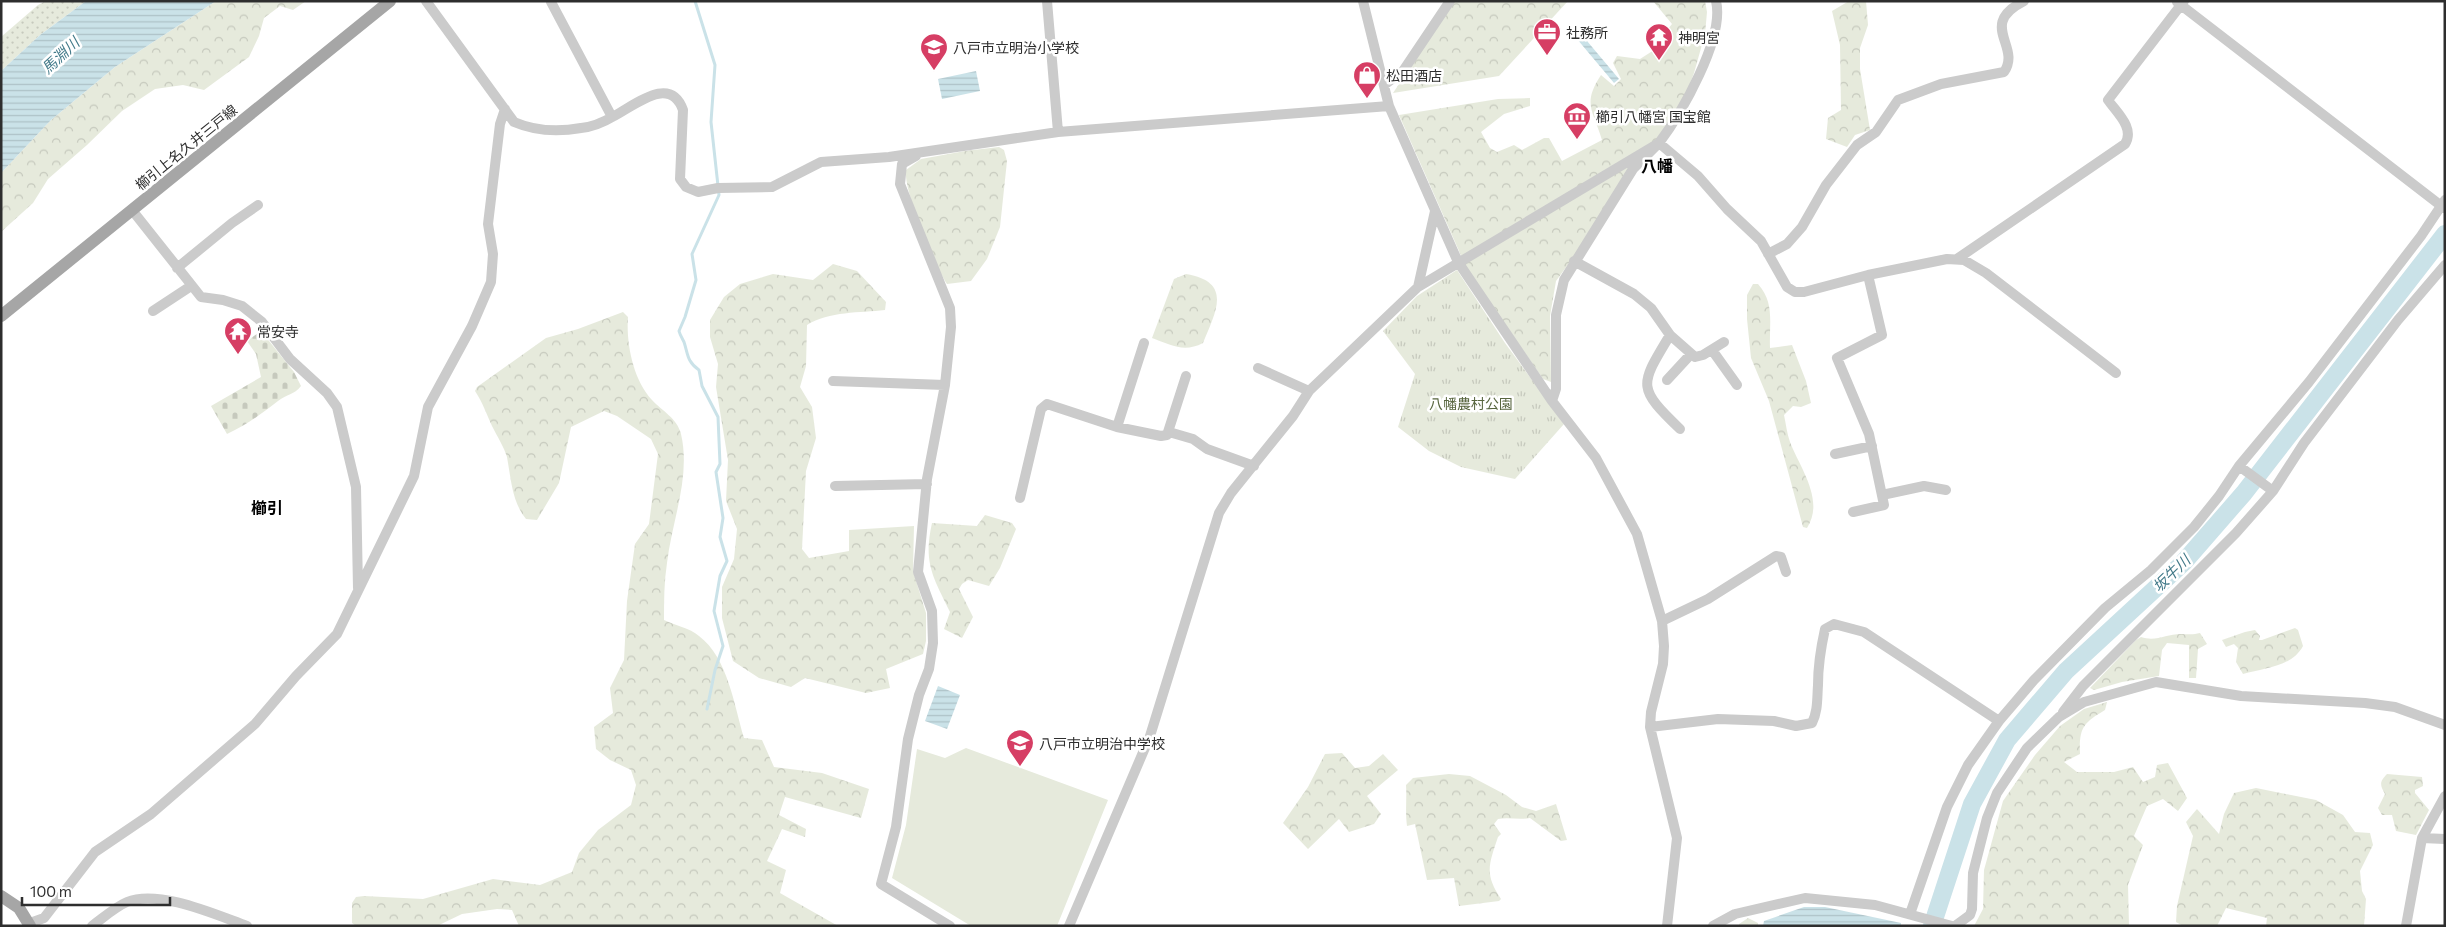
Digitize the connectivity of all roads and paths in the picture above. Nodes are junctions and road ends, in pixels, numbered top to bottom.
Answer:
1 (390, 1) edge
2 (426, 1) edge
3 (1048, 1) edge
4 (1363, 1) edge
5 (1450, 1) edge
6 (1716, 1) edge
7 (2024, 1) edge
8 (551, 2) edge
9 (2180, 2) edge
10 (1384, 85) junction
11 (1389, 106) junction
12 (505, 109) junction
13 (612, 117) junction
14 (1058, 132) junction
15 (1659, 143) junction
16 (922, 152) junction
17 (258, 205) dead end
18 (2443, 205) edge
19 (132, 210) junction
20 (1435, 211) junction
21 (1768, 254) junction
22 (1957, 259) junction
23 (1574, 261) junction
24 (1458, 262) junction
25 (2445, 265) edge
26 (177, 268) junction
27 (1868, 275) junction
28 (191, 286) junction
29 (1418, 287) junction
30 (153, 311) dead end
31 (1, 316) edge
32 (1670, 335) junction
33 (1724, 342) dead end
34 (1144, 343) dead end
35 (1712, 350) junction
36 (1691, 354) junction
37 (1258, 368) dead end
38 (2116, 373) dead end
39 (1186, 376) dead end
40 (1667, 380) dead end
41 (833, 382) dead end
42 (945, 385) junction
43 (1736, 385) dead end
44 (1309, 391) junction
45 (1552, 400) junction
46 (1117, 426) junction
47 (1680, 429) dead end
48 (1169, 432) junction
49 (1872, 446) junction
50 (1835, 454) dead end
51 (1254, 466) junction
52 (2242, 468) junction
53 (927, 484) junction
54 (835, 486) dead end
55 (2270, 488) junction
56 (1946, 490) dead end
57 (1882, 495) junction
58 (1020, 498) dead end
59 (1853, 512) dead end
60 (1786, 572) dead end
61 (358, 589) junction
62 (1662, 621) junction
63 (2059, 717) junction
64 (1998, 721) junction
65 (2445, 725) edge
66 (1650, 728) junction
67 (2445, 796) edge
68 (2422, 838) junction
69 (2445, 839) edge
70 (1, 896) edge
71 (1910, 914) junction
72 (30, 924) edge
73 (1951, 925) edge
74 (92, 926) edge
75 (247, 926) edge
76 (950, 926) edge
77 (1069, 926) edge
78 (1667, 926) edge
79 (1713, 926) edge
80 (2406, 926) edge

1 - 19 main road, 櫛引上名久井三戸線
2 - 12 street
3 - 14 street
4 - 10 street
5 - 10 street
6 - 15 street
7 - 21 street
8 - 13 street
9 - 18 street
9 - 22 street
10 - 11 street
11 - 14 street
11 - 20 street
12 - 13 street
12 - 61 street
13 - 16 street
14 - 16 street
15 - 21 street
15 - 23 street
15 - 24 street
16 - 42 street
17 - 26 street
18 - 52 street
19 - 26 street
19 - 31 main road, 櫛引上名久井三戸線
20 - 24 street
20 - 29 street
21 - 27 street
22 - 27 street
22 - 38 street
23 - 32 street
23 - 45 street
24 - 29 street
24 - 45 street
25 - 55 street
26 - 28 street
27 - 49 street
28 - 30 street
28 - 61 street
29 - 44 street
32 - 36 street
32 - 47 street
33 - 35 street
34 - 46 street
35 - 36 street
35 - 43 street
36 - 40 street
37 - 44 street
39 - 48 street
41 - 42 street
42 - 53 street
44 - 51 street
45 - 62 street
46 - 48 street
46 - 58 street
48 - 51 street
49 - 50 street
49 - 57 street
51 - 77 street
52 - 55 street
52 - 64 street
53 - 54 street
53 - 76 street
55 - 63 street
56 - 57 street
57 - 59 street
60 - 62 street
61 - 72 street
62 - 66 street
63 - 65 street
63 - 73 street
64 - 66 street
64 - 71 street
66 - 78 street
67 - 68 street
68 - 69 street
68 - 80 street
70 - 72 main road
71 - 73 street
71 - 79 street
74 - 75 street

